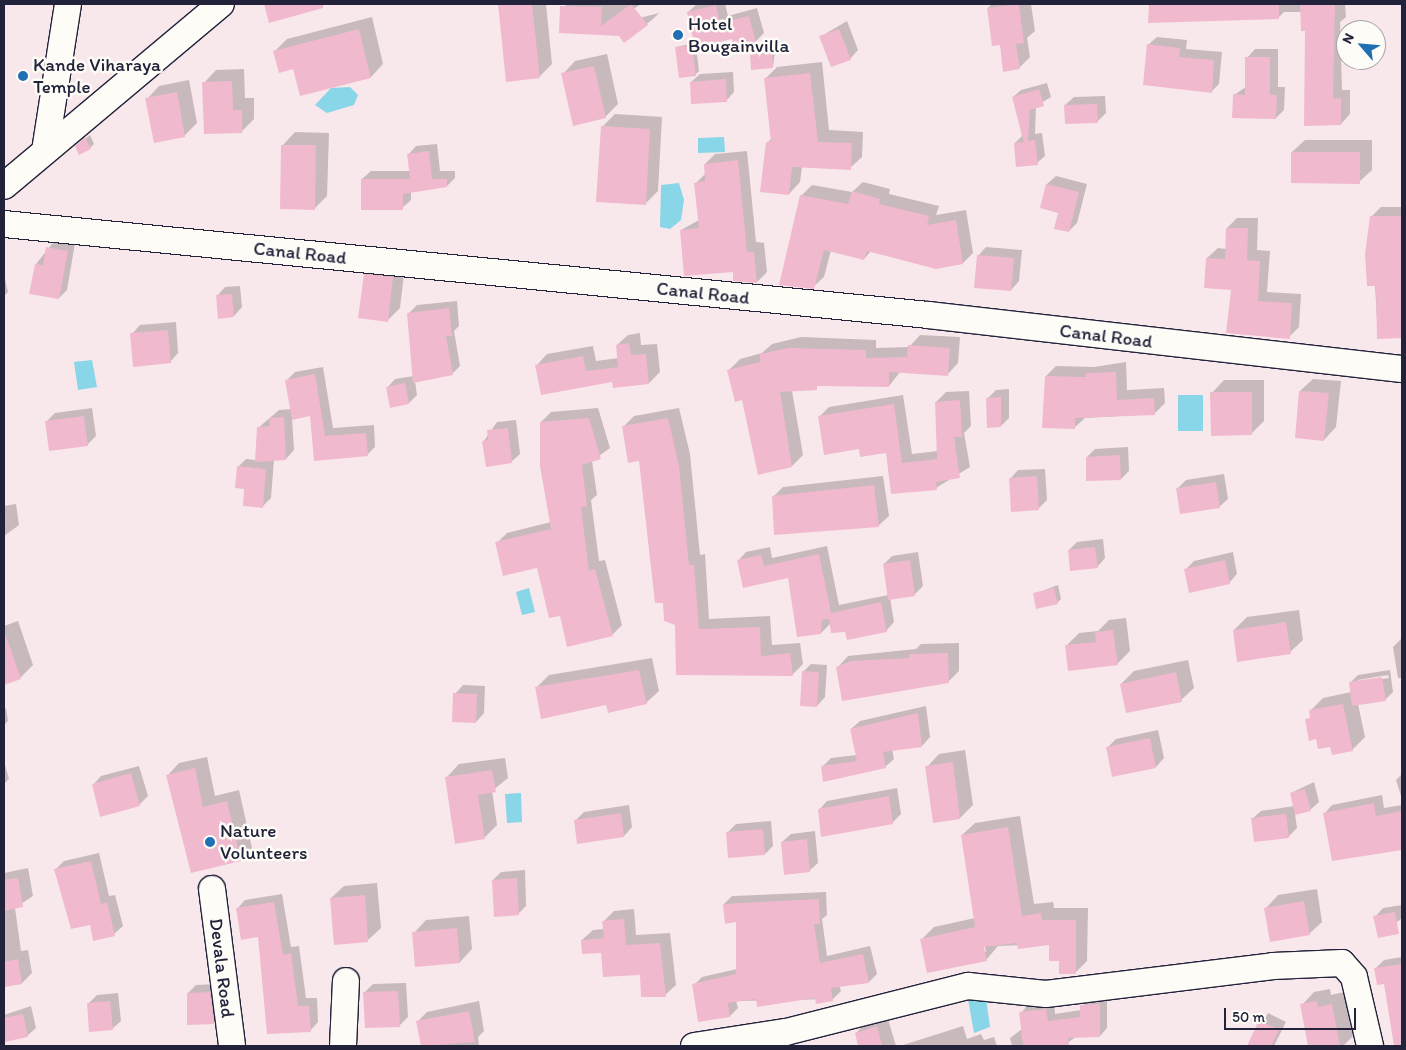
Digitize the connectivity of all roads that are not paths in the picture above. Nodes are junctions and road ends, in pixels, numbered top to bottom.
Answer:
1 (68, 4) edge
2 (221, 4) edge
3 (46, 151) junction
4 (4, 186) edge
5 (4, 224) edge
6 (1402, 369) edge
7 (212, 889) dead end
8 (346, 981) dead end
9 (788, 1039) edge
10 (232, 1046) edge
11 (343, 1046) edge
12 (694, 1046) edge
13 (1370, 1046) edge

1 - 3 street
2 - 3 street
3 - 4 street
5 - 6 street, Canal Road
7 - 10 street, Devala Road
8 - 11 street
9 - 12 street
9 - 13 street

